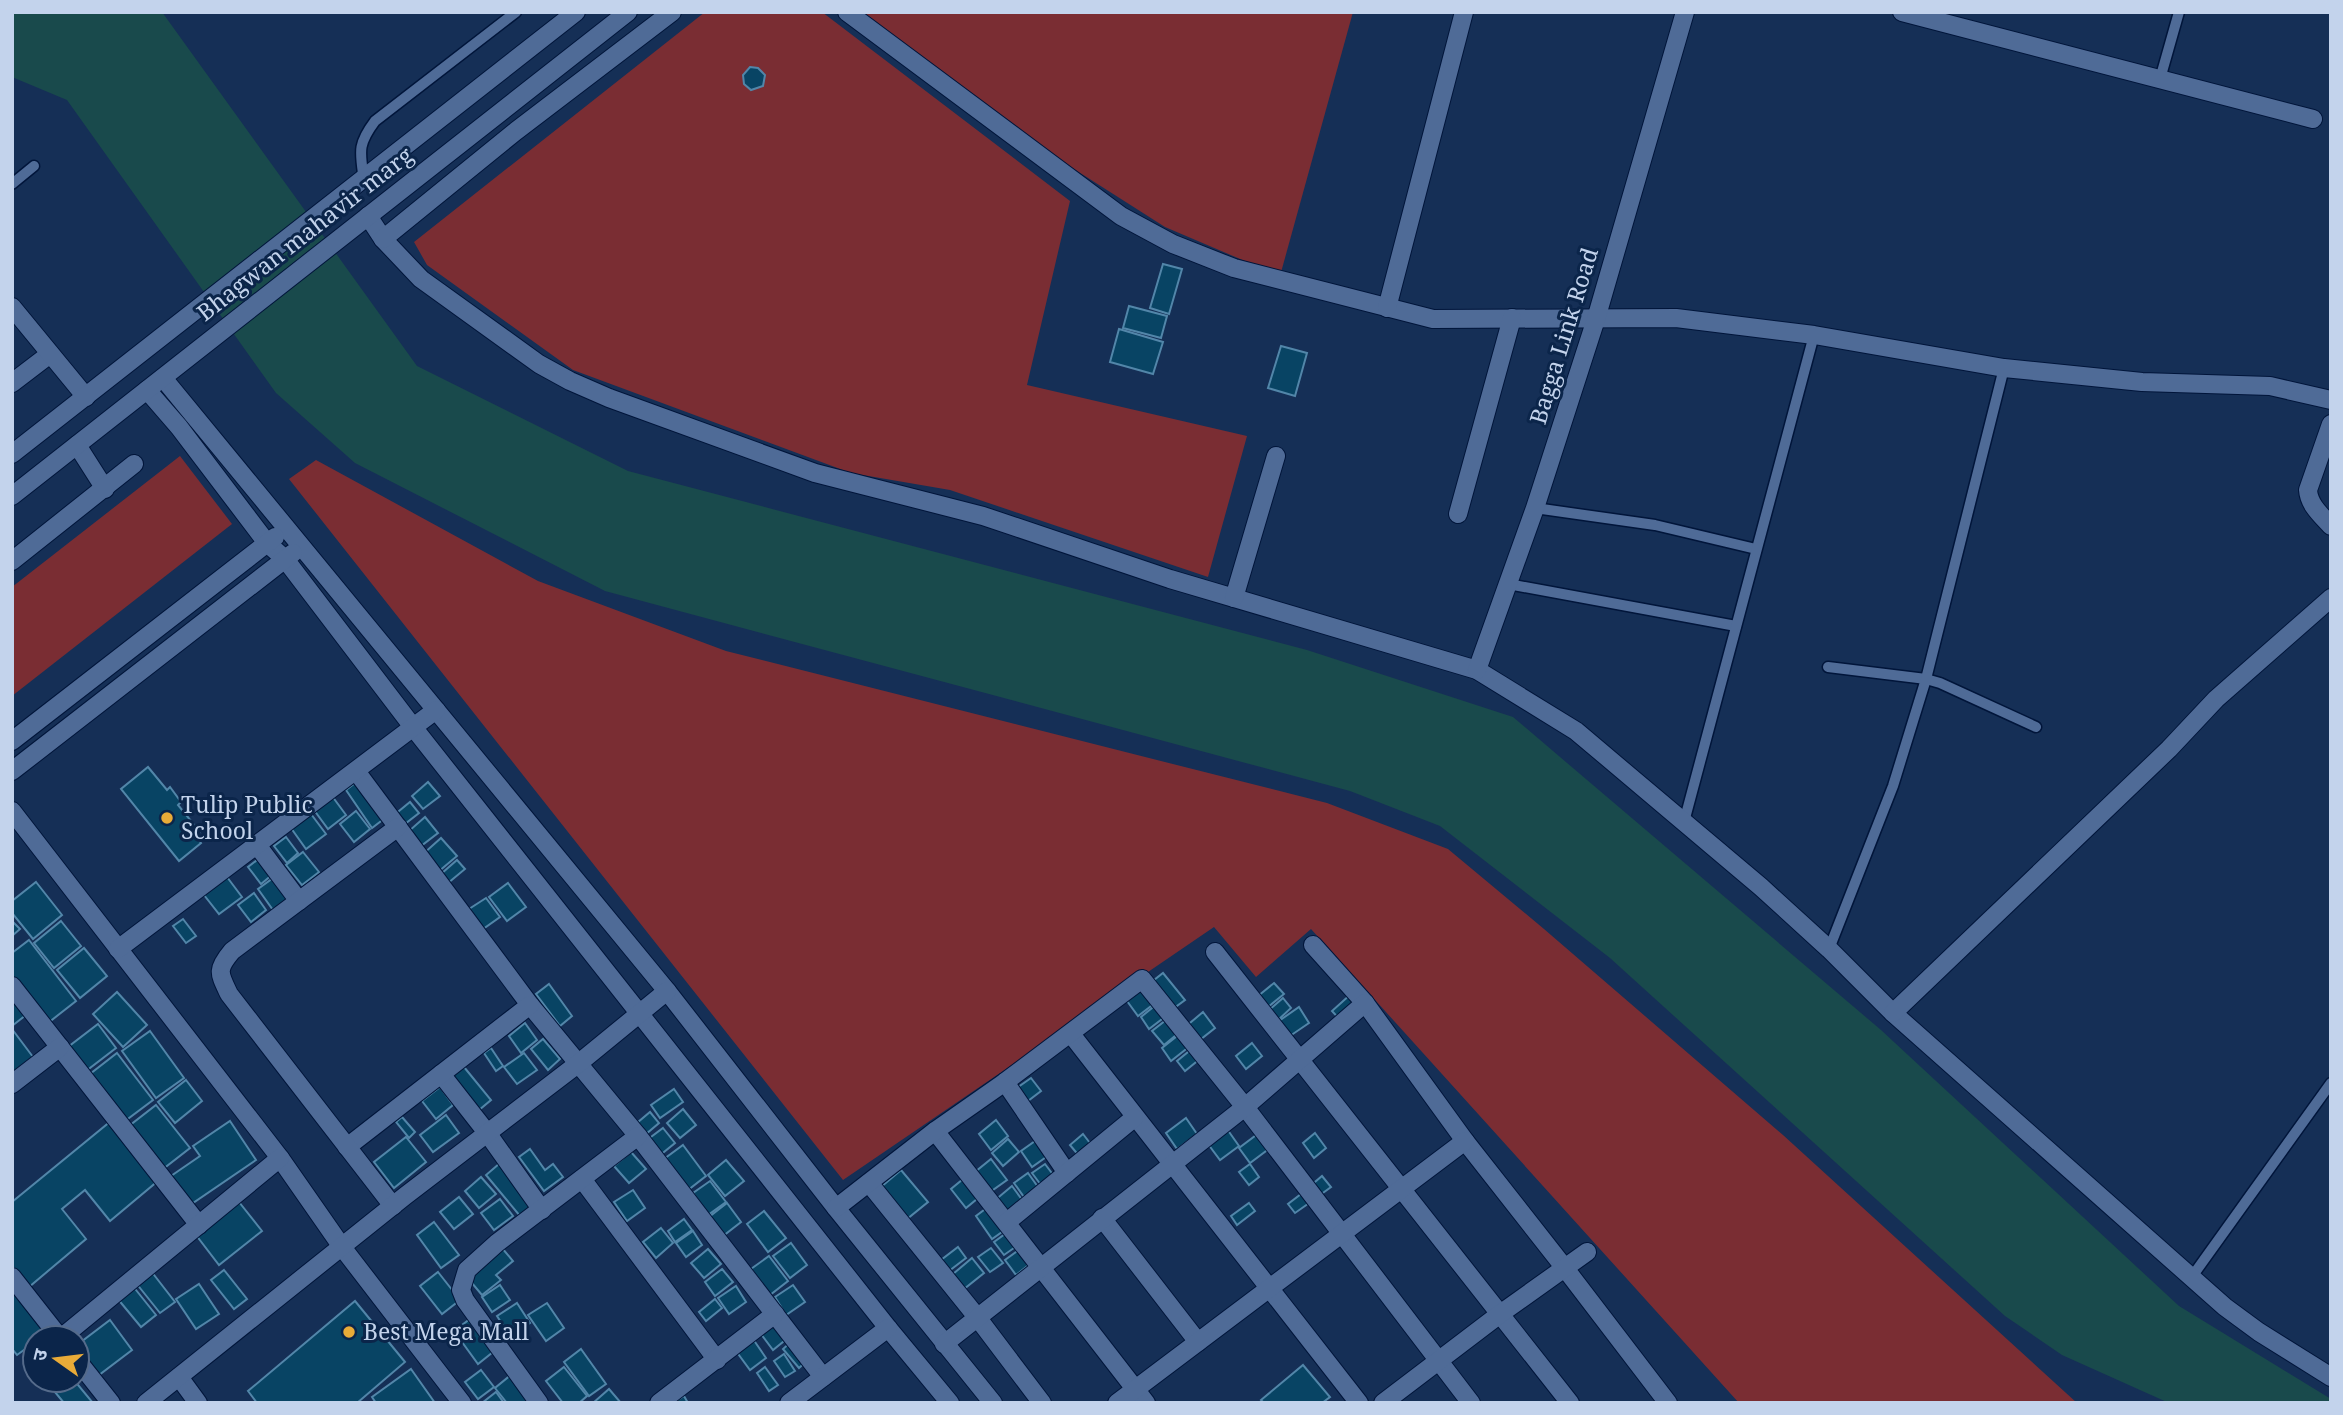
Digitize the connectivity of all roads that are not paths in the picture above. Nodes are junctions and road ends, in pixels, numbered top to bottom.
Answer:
1 (516, 12) edge
2 (576, 12) edge
3 (628, 12) edge
4 (672, 12) edge
5 (846, 12) edge
6 (1464, 12) edge
7 (1685, 12) edge
8 (1902, 12) edge
9 (2179, 12) edge
10 (2160, 79) junction
11 (2313, 119) dead end
12 (34, 166) dead end
13 (364, 180) junction
14 (12, 184) edge
15 (368, 216) junction
16 (383, 239) junction
17 (12, 307) edge
18 (1387, 308) junction
19 (1512, 318) junction
20 (1596, 319) junction
21 (1814, 335) junction
22 (50, 354) junction
23 (2004, 368) junction
24 (163, 377) junction
25 (12, 383) edge
26 (147, 390) junction
27 (86, 397) junction
28 (2331, 400) edge
29 (2331, 424) edge
30 (77, 445) junction
31 (12, 454) edge
32 (1276, 456) dead end
33 (134, 464) dead end
34 (105, 489) junction
35 (12, 496) edge
36 (1535, 508) junction
37 (1458, 514) dead end
38 (2331, 526) edge
39 (286, 528) junction
40 (267, 543) junction
41 (302, 546) junction
42 (1756, 549) junction
43 (285, 559) junction
44 (12, 561) edge
45 (1508, 584) junction
46 (1234, 598) junction
47 (2331, 598) edge
48 (1736, 626) junction
49 (1828, 667) dead end
50 (1477, 670) junction
51 (1926, 679) junction
52 (436, 710) junction
53 (413, 727) junction
54 (2036, 727) dead end
55 (12, 741) edge
56 (12, 771) edge
57 (356, 771) junction
58 (12, 811) edge
59 (1684, 822) junction
60 (398, 827) junction
61 (257, 845) junction
62 (299, 901) junction
63 (1312, 945) dead end
64 (118, 949) junction
65 (1829, 949) junction
66 (1215, 952) dead end
67 (12, 986) edge
68 (667, 991) junction
69 (1365, 1003) junction
70 (530, 1005) junction
71 (1893, 1013) junction
72 (640, 1014) junction
73 (1071, 1034) junction
74 (60, 1047) junction
75 (1300, 1061) junction
76 (579, 1063) junction
77 (441, 1074) junction
78 (1005, 1082) junction
79 (2331, 1083) edge
80 (12, 1084) edge
81 (1245, 1107) junction
82 (1135, 1118) junction
83 (935, 1130) junction
84 (488, 1134) junction
85 (638, 1136) junction
86 (1465, 1141) junction
87 (347, 1147) junction
88 (281, 1158) junction
89 (1170, 1164) junction
90 (1067, 1173) junction
91 (582, 1179) junction
92 (869, 1183) junction
93 (1401, 1190) junction
94 (393, 1206) junction
95 (836, 1208) junction
96 (542, 1210) junction
97 (1102, 1217) junction
98 (1007, 1222) junction
99 (199, 1225) junction
100 (1342, 1236) junction
101 (342, 1247) junction
102 (1587, 1252) dead end
103 (1040, 1266) junction
104 (1564, 1266) junction
105 (12, 1277) edge
106 (2191, 1278) junction
107 (1269, 1289) junction
108 (775, 1314) junction
109 (1500, 1314) junction
110 (977, 1317) junction
111 (49, 1324) edge
112 (77, 1324) edge
113 (888, 1328) junction
114 (1198, 1342) junction
115 (944, 1343) junction
116 (717, 1360) junction
117 (1439, 1361) junction
118 (179, 1377) junction
119 (823, 1377) junction
120 (2331, 1377) edge
121 (91, 1378) edge
122 (1141, 1396) edge
123 (111, 1403) edge
124 (146, 1403) edge
125 (198, 1403) edge
126 (462, 1403) edge
127 (539, 1403) edge
128 (659, 1403) edge
129 (789, 1403) edge
130 (950, 1403) edge
131 (993, 1403) edge
132 (1042, 1403) edge
133 (1117, 1403) edge
134 (1359, 1403) edge
135 (1384, 1403) edge
136 (1471, 1403) edge
137 (1570, 1403) edge
138 (1668, 1403) edge

1 - 13 lane
2 - 13 street, Bhagwan mahavir marg
3 - 15 street, Bhagwan mahavir marg
4 - 16 street
5 - 18 street
6 - 18 street
7 - 20 street, Bagga Link Road
8 - 10 street
9 - 10 lane
10 - 11 street
12 - 14 lane
13 - 27 street, Bhagwan mahavir marg
15 - 16 street
15 - 24 street, Bhagwan mahavir marg
16 - 46 street
17 - 22 street
18 - 19 street
19 - 20 street
19 - 37 street
20 - 21 street
20 - 36 street, Bagga Link Road
21 - 23 street
21 - 42 lane
22 - 25 street
22 - 27 street
23 - 28 street
23 - 51 lane
24 - 26 street, Bhagwan mahavir marg
24 - 39 street
26 - 30 street, Bhagwan mahavir marg
26 - 40 street
27 - 31 street, Bhagwan mahavir marg
29 - 38 street
30 - 34 street
30 - 35 street, Bhagwan mahavir marg
32 - 46 street
33 - 34 street
34 - 44 street
36 - 42 lane
36 - 45 street, Bagga Link Road
39 - 40 street
39 - 41 street
40 - 43 street
40 - 55 street
41 - 43 street
41 - 52 street
42 - 48 lane
43 - 53 street
43 - 56 street
45 - 48 lane
45 - 50 street, Bagga Link Road
46 - 50 street
47 - 71 street
48 - 59 lane
49 - 51 lane
50 - 59 street
51 - 54 lane
51 - 65 lane
52 - 53 street
52 - 68 street
53 - 57 street
53 - 72 street
57 - 60 street
57 - 61 street
58 - 64 street
59 - 65 street
60 - 62 street
60 - 70 street
61 - 62 street
61 - 64 street
62 - 87 street
63 - 69 street
64 - 88 street
65 - 71 street
66 - 75 street
67 - 74 street
68 - 72 street
68 - 95 street
69 - 75 street
69 - 86 street
70 - 76 street
70 - 77 street
71 - 106 street
72 - 76 street
72 - 113 street
73 - 78 street
73 - 81 street
73 - 82 street
74 - 80 street
74 - 99 street
75 - 81 street
75 - 93 street
76 - 84 street
76 - 85 street
77 - 84 street
77 - 87 street
78 - 83 street
78 - 90 street
79 - 106 lane
81 - 89 street
81 - 100 street
82 - 89 street
82 - 90 street
83 - 92 street
83 - 98 street
84 - 94 street
84 - 96 street
85 - 91 street
85 - 108 street
86 - 93 street
86 - 104 street
87 - 94 street
88 - 99 street
88 - 101 street
89 - 97 street
89 - 107 street
90 - 98 street
91 - 96 street
91 - 116 street
92 - 95 street
92 - 110 street
93 - 100 street
93 - 109 street
94 - 101 street
95 - 115 street
96 - 127 street
97 - 103 street
97 - 114 street
98 - 103 street
99 - 112 street
100 - 107 street
100 - 117 street
101 - 118 street
101 - 126 street
102 - 104 street
103 - 110 street
103 - 122 street
104 - 109 street
104 - 138 street
105 - 111 street
106 - 120 street
107 - 114 street
107 - 134 street
108 - 116 street
108 - 119 street
109 - 117 street
109 - 137 street
110 - 115 street
110 - 132 street
113 - 119 street
113 - 130 street
114 - 122 street
115 - 131 street
116 - 128 street
117 - 135 street
117 - 136 street
118 - 124 street
118 - 125 street
119 - 129 street
121 - 123 street
122 - 133 street

